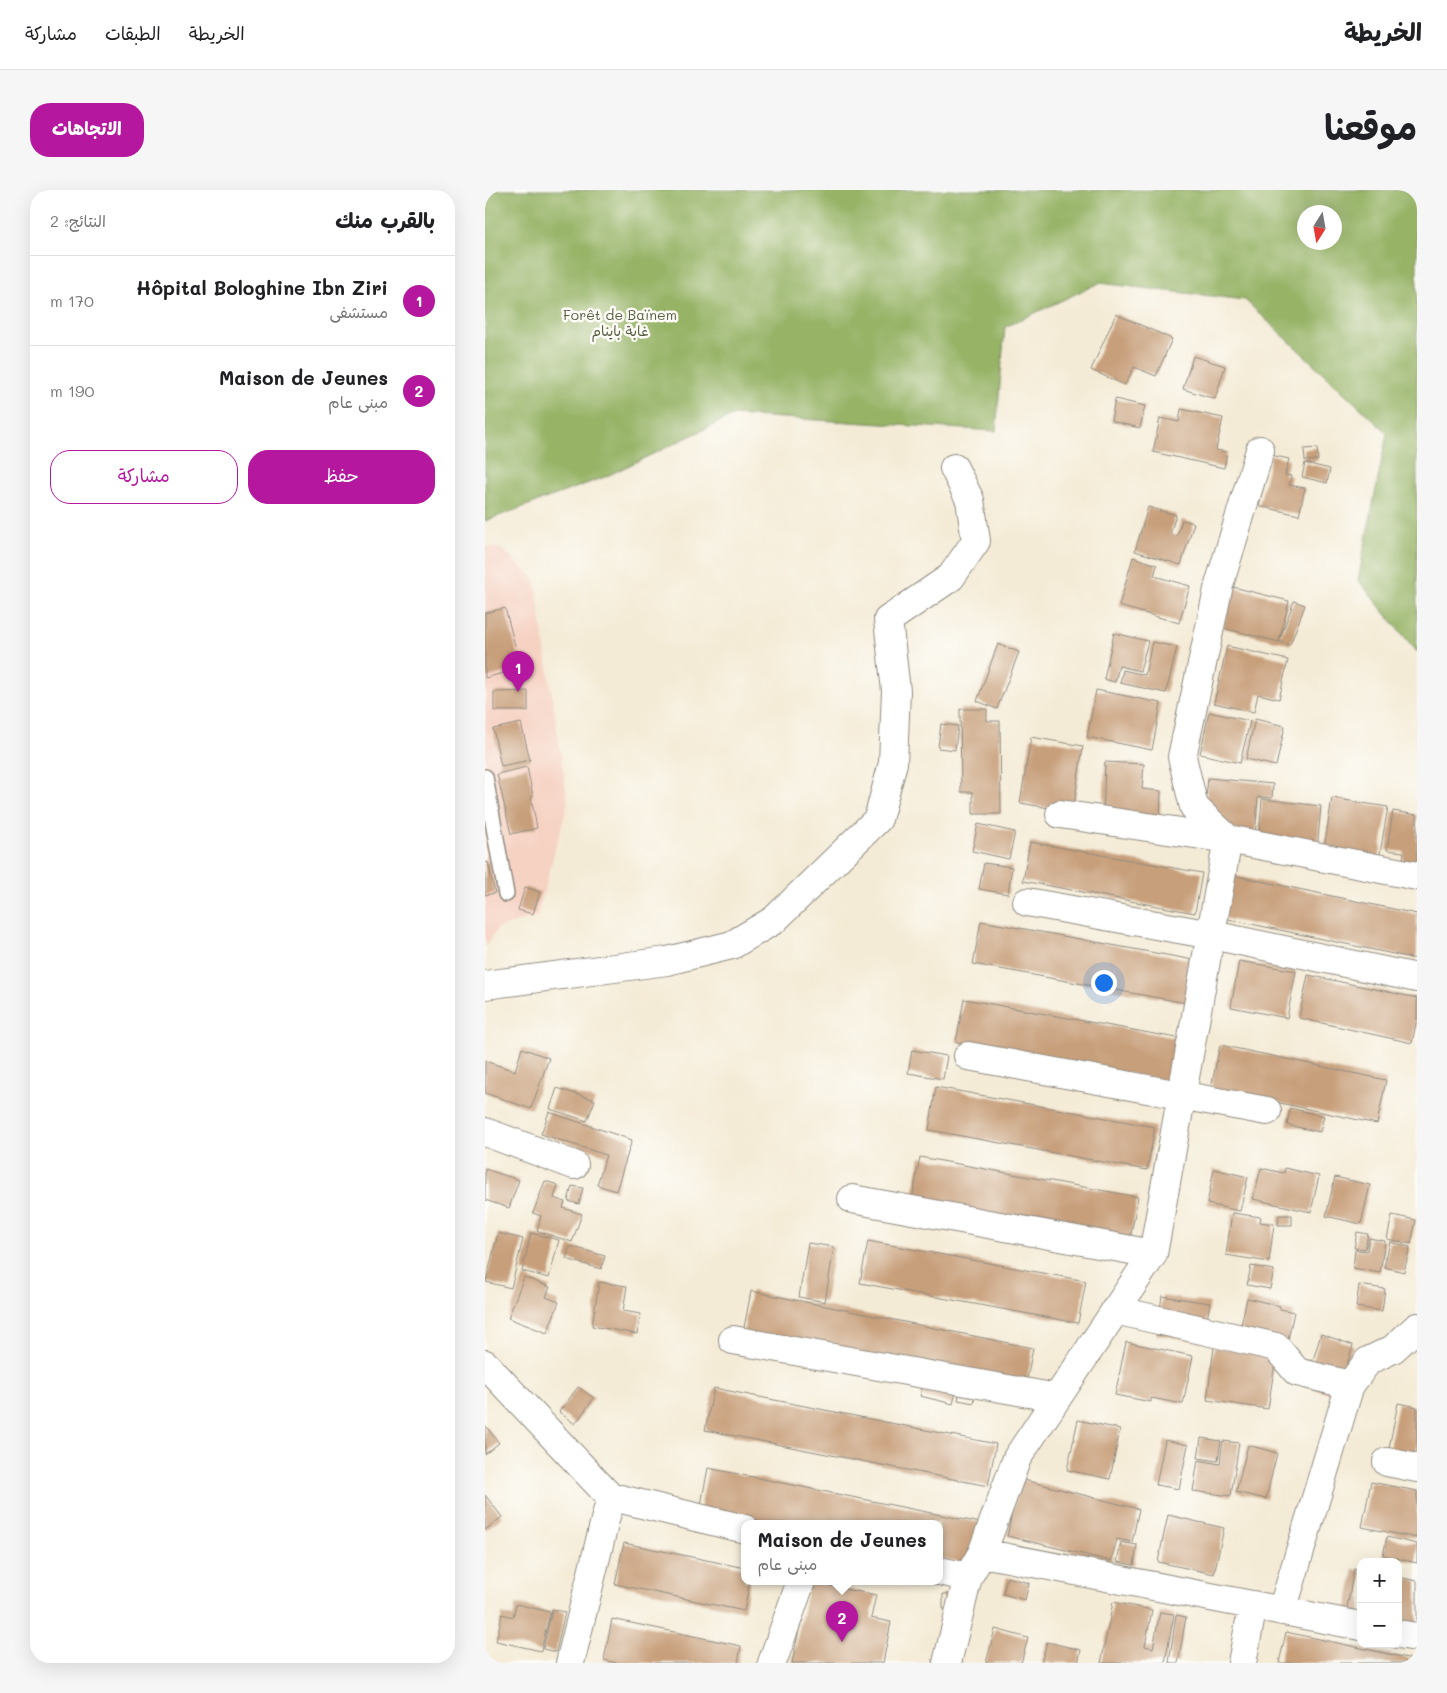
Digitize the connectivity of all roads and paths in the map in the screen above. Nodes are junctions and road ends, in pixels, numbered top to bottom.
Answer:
1 (1260, 450) dead end
2 (954, 468) dead end
3 (485, 777) edge
4 (1060, 814) dead end
5 (1228, 839) junction
6 (1417, 876) edge
7 (506, 894) dead end
8 (1027, 902) dead end
9 (1212, 935) junction
10 (1417, 978) edge
11 (485, 985) edge
12 (968, 1056) dead end
13 (1181, 1094) junction
14 (1267, 1111) dead end
15 (485, 1132) edge
16 (574, 1165) dead end
17 (853, 1199) dead end
18 (1153, 1254) junction
19 (1115, 1310) junction
20 (1417, 1327) edge
21 (733, 1340) dead end
22 (485, 1364) edge
23 (1350, 1385) junction
24 (1057, 1398) junction
25 (1387, 1462) dead end
26 (1417, 1468) edge
27 (614, 1502) junction
28 (741, 1528) edge
29 (982, 1553) junction
30 (943, 1572) edge
31 (967, 1577) junction
32 (800, 1585) edge
33 (1253, 1605) junction
34 (1282, 1611) junction
35 (1357, 1625) edge
36 (1402, 1635) edge
37 (1417, 1637) edge
38 (570, 1663) edge
39 (772, 1663) edge
40 (947, 1663) edge
41 (1241, 1663) edge

1 - 5 street
2 - 11 street
3 - 7 lane
4 - 5 street
5 - 6 street
5 - 9 street
8 - 9 street
9 - 10 street
9 - 13 street
12 - 13 street
13 - 14 street
13 - 18 street
15 - 16 street
17 - 18 street
18 - 19 street
19 - 23 street
19 - 24 street
20 - 23 street
21 - 24 street
22 - 27 street
23 - 34 street
24 - 29 street
25 - 26 street
27 - 28 street
27 - 38 street
29 - 31 street
29 - 33 street
30 - 31 street
31 - 40 street
32 - 39 street
33 - 34 street
33 - 41 street
34 - 35 street
36 - 37 street

